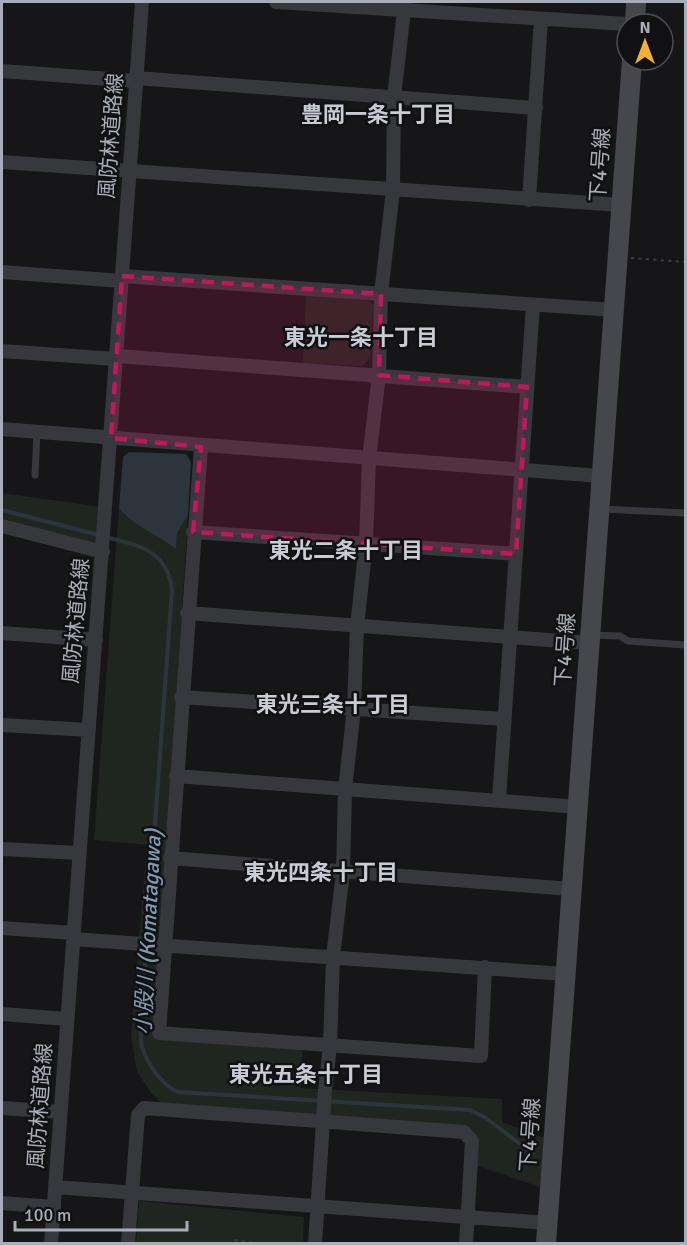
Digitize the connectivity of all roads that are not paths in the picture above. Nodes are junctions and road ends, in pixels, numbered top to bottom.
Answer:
1 (142, 2) edge
2 (276, 2) edge
3 (405, 6) edge
4 (541, 19) junction
5 (615, 23) edge
6 (2, 71) edge
7 (631, 72) edge
8 (136, 79) junction
9 (394, 97) junction
10 (536, 108) junction
11 (2, 162) edge
12 (130, 171) junction
13 (393, 190) junction
14 (529, 200) junction
15 (621, 205) junction
16 (2, 272) edge
17 (122, 278) junction
18 (381, 294) junction
19 (533, 305) junction
20 (614, 310) junction
21 (2, 351) edge
22 (116, 357) junction
23 (379, 375) junction
24 (527, 387) junction
25 (2, 429) edge
26 (38, 432) junction
27 (111, 438) junction
28 (201, 447) junction
29 (369, 459) junction
30 (522, 471) junction
31 (35, 475) dead end
32 (601, 476) junction
33 (598, 509) junction
34 (686, 513) edge
35 (2, 526) edge
36 (193, 532) junction
37 (366, 544) junction
38 (103, 547) junction
39 (516, 554) junction
40 (187, 613) junction
41 (357, 626) junction
42 (2, 633) edge
43 (510, 637) junction
44 (590, 639) junction
45 (96, 640) junction
46 (686, 645) edge
47 (181, 698) junction
48 (354, 708) junction
49 (503, 719) junction
50 (2, 725) edge
51 (89, 730) junction
52 (176, 776) junction
53 (345, 790) junction
54 (499, 800) junction
55 (578, 807) junction
56 (2, 849) edge
57 (80, 853) junction
58 (170, 858) junction
59 (343, 872) junction
60 (571, 889) junction
61 (2, 928) edge
62 (73, 936) junction
63 (160, 945) junction
64 (333, 957) junction
65 (485, 967) junction
66 (565, 974) junction
67 (2, 1014) edge
68 (67, 1019) junction
69 (330, 1046) junction
70 (2, 1108) edge
71 (60, 1112) junction
72 (323, 1117) junction
73 (55, 1187) junction
74 (132, 1191) junction
75 (2, 1203) edge
76 (54, 1207) junction
77 (319, 1208) junction
78 (468, 1219) junction
79 (548, 1223) junction
80 (51, 1244) edge
81 (128, 1244) edge
82 (315, 1244) edge
83 (466, 1244) edge
84 (546, 1244) edge

1 - 8 street, 風防林道路線
2 - 3 street
3 - 4 street
3 - 9 street
4 - 5 street
4 - 10 street
6 - 8 street
7 - 15 street, 下4号線
8 - 9 street
8 - 12 street, 風防林道路線
9 - 10 street
9 - 13 street
10 - 14 street
11 - 12 street
12 - 13 street
12 - 17 street, 風防林道路線
13 - 14 street
13 - 18 street
14 - 15 street
15 - 20 street, 下4号線
16 - 17 street
17 - 18 street
17 - 22 street, 風防林道路線
18 - 19 street
18 - 23 street
19 - 20 street
19 - 24 street
20 - 32 street, 下4号線
21 - 22 street
22 - 23 street
22 - 27 street, 風防林道路線
23 - 24 street
23 - 29 street
24 - 30 street
25 - 26 street
26 - 27 street
26 - 31 lane
27 - 28 street
27 - 38 street, 風防林道路線
28 - 29 street
28 - 36 street
29 - 30 street
29 - 37 street
30 - 32 street
30 - 39 street
32 - 33 street, 下4号線
33 - 34 lane
33 - 44 street, 下4号線
35 - 38 street
36 - 37 street
36 - 40 street
37 - 39 street
37 - 41 street
38 - 45 street, 風防林道路線
39 - 43 street
40 - 41 street
40 - 47 street
41 - 43 street
41 - 48 street
42 - 45 street
43 - 44 street
43 - 49 street
44 - 46 lane
44 - 55 street, 下4号線
45 - 51 street, 風防林道路線
47 - 48 street
47 - 52 street
48 - 49 street
48 - 53 street
49 - 54 street
50 - 51 street
51 - 57 street, 風防林道路線
52 - 53 street
52 - 58 street
53 - 54 street
53 - 59 street
54 - 55 street
55 - 60 street, 下4号線
56 - 57 street
57 - 62 street, 風防林道路線
58 - 59 street
58 - 63 street
59 - 60 street
59 - 64 street
60 - 66 street, 下4号線
61 - 62 street
62 - 63 street
62 - 68 street, 風防林道路線
63 - 64 street
63 - 69 street
64 - 65 street
64 - 69 street
65 - 66 street
65 - 69 street
66 - 79 street, 下4号線
67 - 68 street
68 - 71 street, 風防林道路線
69 - 72 street
70 - 71 street
71 - 73 street, 風防林道路線
72 - 74 street
72 - 77 street
72 - 78 street
73 - 74 street
73 - 76 street, 風防林道路線
74 - 77 street
74 - 81 street
75 - 76 street
76 - 80 street, 風防林道路線
77 - 78 street
77 - 82 street
78 - 79 street
78 - 83 street
79 - 84 street, 下4号線

